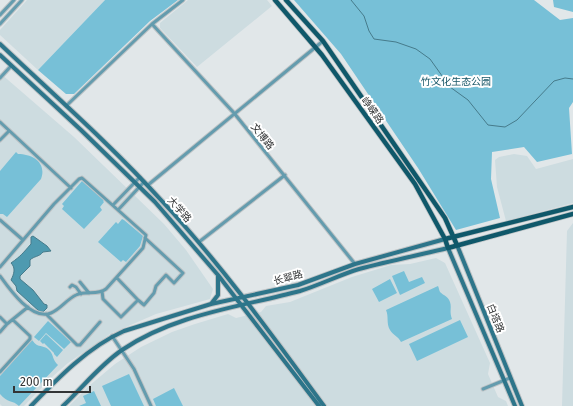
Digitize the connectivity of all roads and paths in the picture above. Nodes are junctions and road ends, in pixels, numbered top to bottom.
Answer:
1 (14, 0) edge
2 (22, 0) edge
3 (183, 0) edge
4 (275, 0) edge
5 (286, 0) edge
6 (0, 15) edge
7 (0, 24) edge
8 (152, 24) junction
9 (323, 41) junction
10 (0, 44) edge
11 (315, 47) junction
12 (0, 55) edge
13 (11, 66) junction
14 (0, 78) edge
15 (66, 106) junction
16 (234, 113) junction
17 (0, 122) edge
18 (9, 131) junction
19 (0, 140) edge
20 (285, 175) junction
21 (140, 177) junction
22 (135, 182) junction
23 (146, 183) junction
24 (140, 186) junction
25 (71, 188) junction
26 (113, 205) junction
27 (573, 207) edge
28 (118, 210) junction
29 (573, 214) edge
30 (0, 220) edge
31 (454, 237) junction
32 (145, 238) junction
33 (445, 239) junction
34 (23, 240) junction
35 (199, 242) junction
36 (457, 245) junction
37 (448, 248) junction
38 (355, 264) junction
39 (0, 266) edge
40 (218, 275) junction
41 (0, 277) edge
42 (117, 278) junction
43 (80, 282) dead end
44 (70, 287) dead end
45 (102, 291) junction
46 (89, 293) junction
47 (81, 294) junction
48 (244, 297) junction
49 (237, 299) junction
50 (138, 300) junction
51 (248, 303) junction
52 (211, 304) junction
53 (241, 305) junction
54 (28, 307) junction
55 (46, 314) junction
56 (0, 317) edge
57 (13, 320) junction
58 (100, 322) dead end
59 (7, 324) junction
60 (0, 332) edge
61 (112, 336) junction
62 (121, 350) junction
63 (0, 372) edge
64 (510, 378) junction
65 (504, 380) junction
66 (483, 389) dead end
67 (31, 406) edge
68 (63, 406) edge
69 (151, 406) edge
70 (319, 406) edge
71 (324, 406) edge
72 (515, 406) edge
73 (522, 406) edge

1 - 6 street
2 - 7 street
3 - 8 street
4 - 11 main road, 峥嵘路
5 - 9 main road, 峥嵘路
8 - 15 street
8 - 16 street, 文博路
9 - 11 street
9 - 31 main road, 峥嵘路
10 - 15 main road, 大学路
11 - 16 street
11 - 33 main road, 峥嵘路
12 - 13 main road, 大学路
13 - 14 street
13 - 22 main road, 大学路
15 - 21 main road, 大学路
16 - 20 street, 文博路
16 - 23 street
17 - 18 street
18 - 19 street
18 - 25 street
20 - 35 street
20 - 38 street, 文博路
21 - 22 street
21 - 23 main road, 大学路
22 - 24 main road, 大学路
22 - 26 street
23 - 24 street
23 - 35 main road, 大学路
24 - 28 street
24 - 40 main road, 大学路
25 - 26 street
25 - 34 street
26 - 28 street
27 - 31 main road, 长翠路
28 - 32 street
29 - 36 main road, 长翠路
30 - 34 street
31 - 33 main road, 长翠路
31 - 36 main road, 白塔路
32 - 42 street
32 - 50 street
33 - 37 main road, 白塔路
33 - 38 main road, 长翠路
34 - 39 street
35 - 48 main road, 大学路
36 - 37 main road, 长翠路
36 - 64 main road, 白塔路
37 - 51 main road, 长翠路
37 - 65 main road, 白塔路
38 - 48 main road, 长翠路
40 - 49 main road, 大学路
40 - 52 main road
41 - 54 street
42 - 45 street
42 - 50 street
43 - 46 street
44 - 47 street
45 - 46 street
45 - 50 street
46 - 47 street
47 - 55 street
48 - 49 main road, 长翠路
48 - 51 main road, 大学路
49 - 52 main road, 长翠路
49 - 53 main road, 大学路
51 - 53 main road, 长翠路
51 - 71 main road, 大学路
52 - 61 main road, 长翠路
53 - 62 main road, 长翠路
53 - 70 main road, 大学路
54 - 55 street
54 - 57 street
55 - 58 street
56 - 59 street
57 - 59 street
57 - 63 street
59 - 60 street
61 - 62 street
61 - 67 main road, 长翠路
62 - 68 main road, 长翠路
62 - 69 street
64 - 65 street
64 - 73 main road, 白塔路
65 - 66 street
65 - 72 main road, 白塔路

